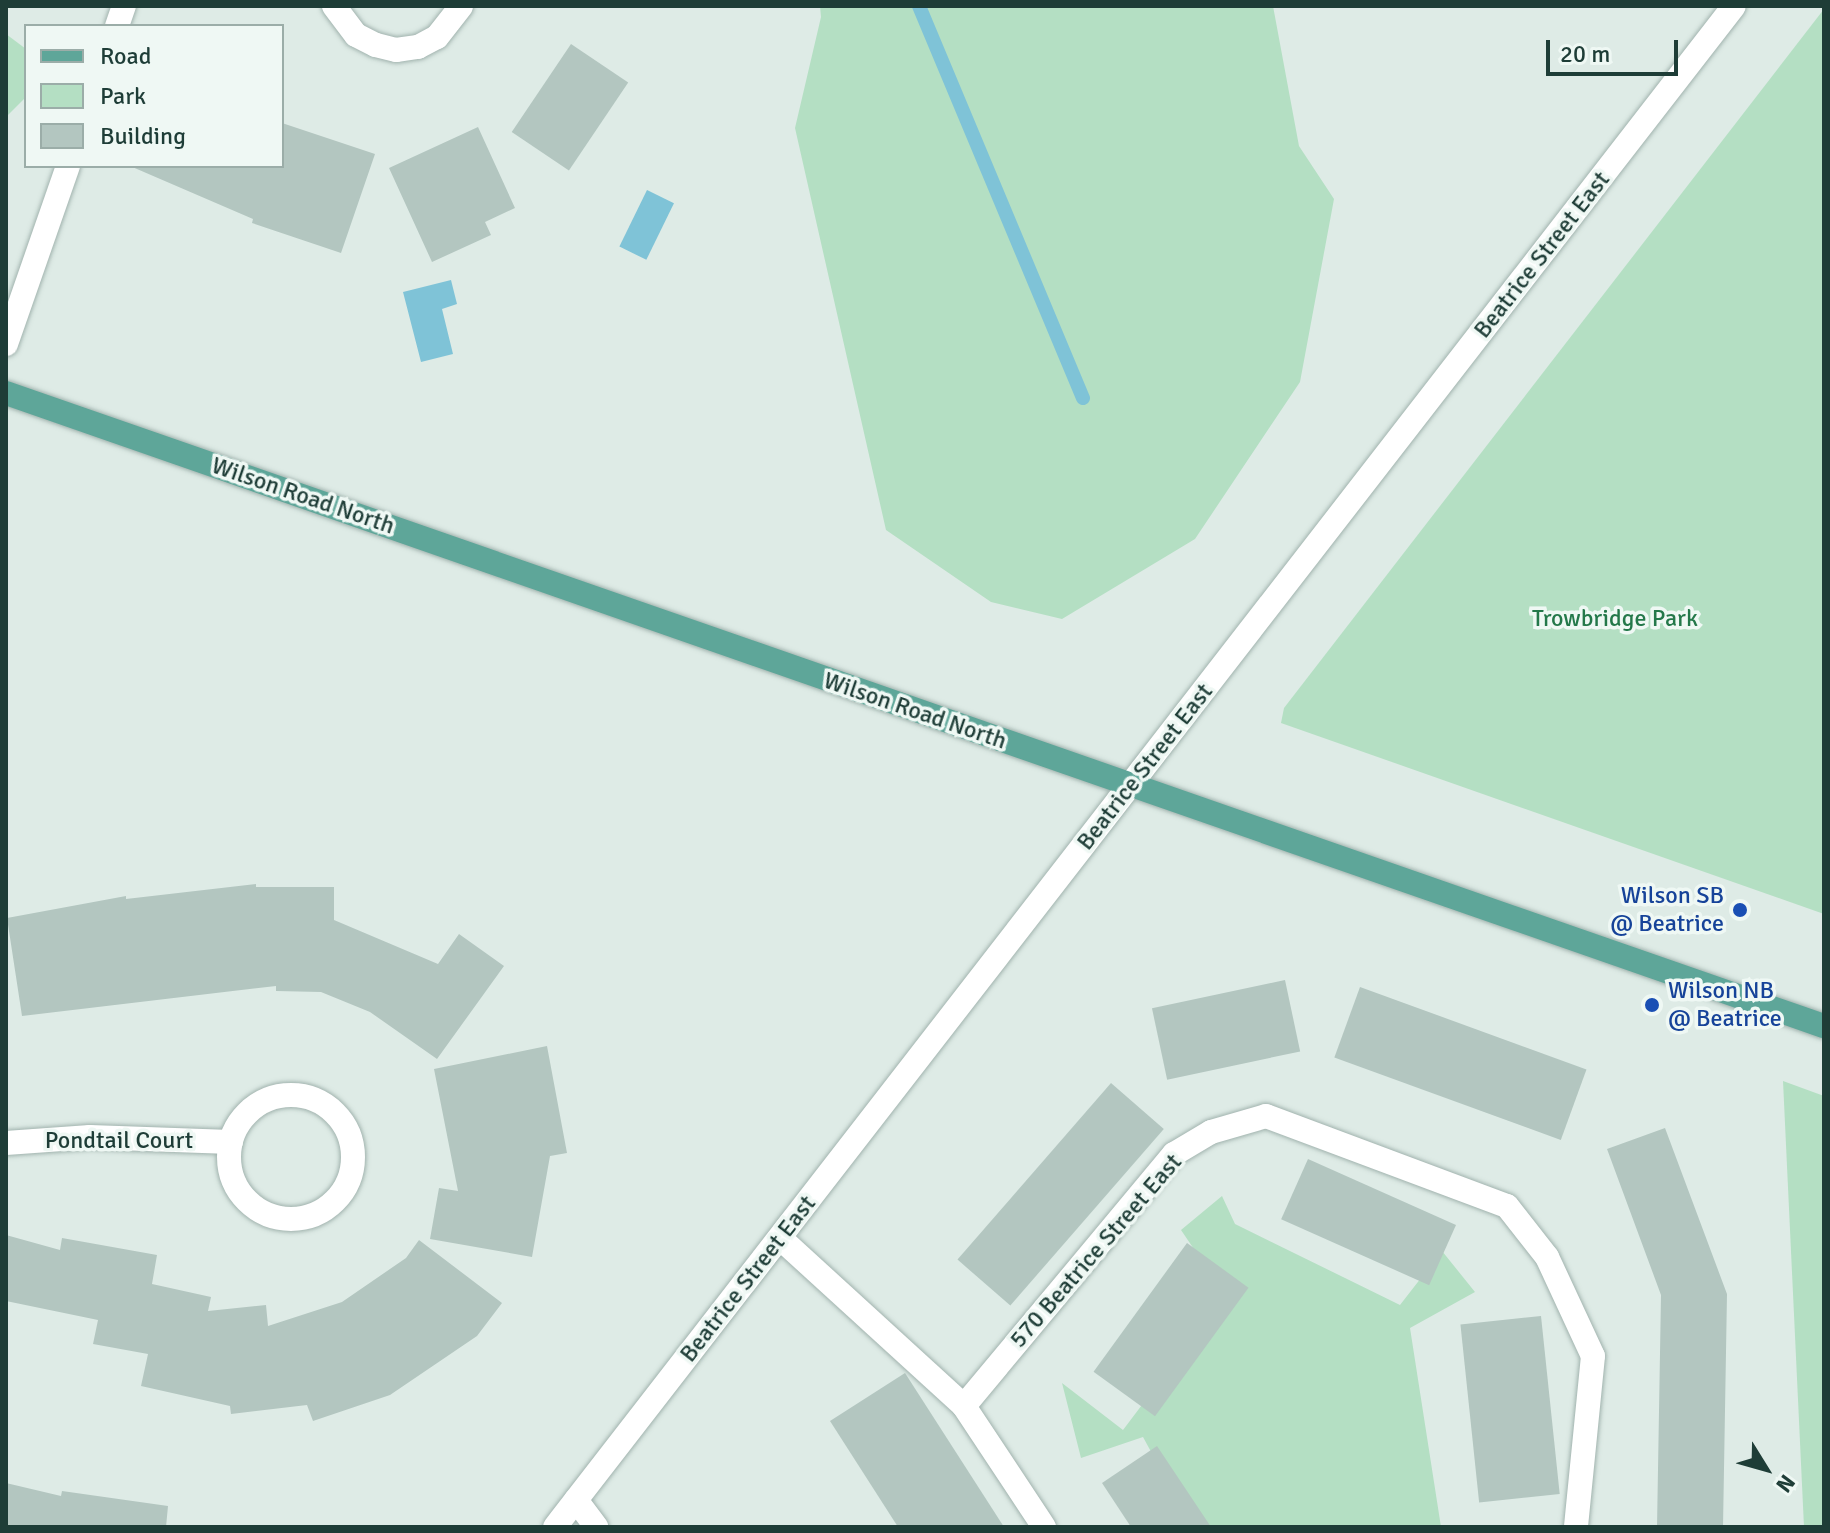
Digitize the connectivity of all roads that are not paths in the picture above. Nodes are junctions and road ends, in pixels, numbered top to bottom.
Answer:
1 (334, 6) edge
2 (461, 6) edge
3 (1734, 6) edge
4 (67, 168) edge
5 (6, 344) edge
6 (6, 393) edge
7 (1133, 785) junction
8 (1824, 1026) edge
9 (231, 1142) junction
10 (6, 1143) edge
11 (780, 1238) junction
12 (964, 1406) junction
13 (576, 1500) junction
14 (555, 1527) edge
15 (596, 1527) edge
16 (1044, 1527) edge
17 (1576, 1527) edge

1 - 2 street
3 - 7 street, Beatrice Street East
4 - 5 street
6 - 7 main road, Wilson Road North
7 - 8 main road, Wilson Road North
7 - 11 street, Beatrice Street East
9 - 9 street, Pondtail Court
9 - 10 street, Pondtail Court
11 - 12 street
11 - 13 street, Beatrice Street East
12 - 16 street
12 - 17 street, 570 Beatrice Street East
13 - 14 street, Beatrice Street East
13 - 15 street

